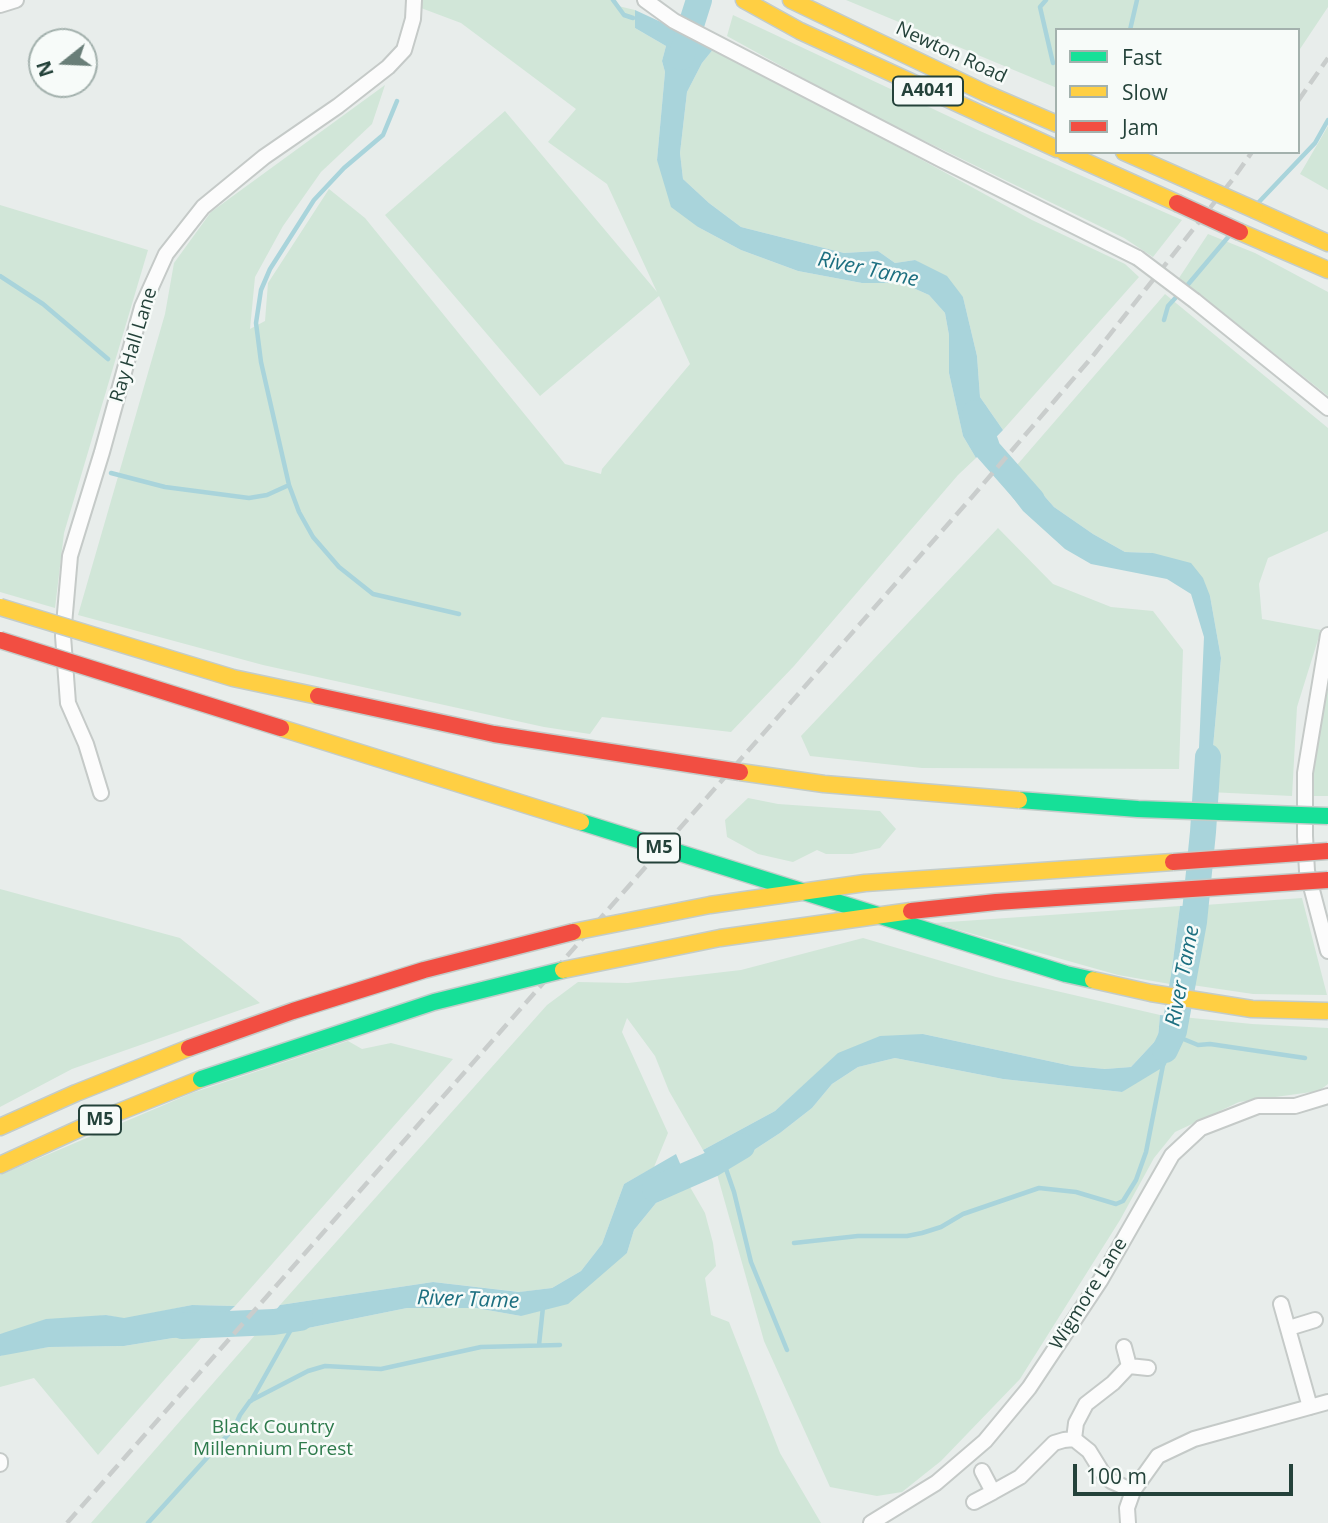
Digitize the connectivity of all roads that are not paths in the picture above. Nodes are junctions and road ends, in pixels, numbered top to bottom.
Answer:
1 (16, 0) edge
2 (414, 0) edge
3 (645, 0) edge
4 (744, 0) edge
5 (791, 0) edge
6 (0, 5) edge
7 (1055, 123) edge
8 (1055, 148) edge
9 (1068, 154) edge
10 (1129, 154) edge
11 (1328, 243) edge
12 (1328, 270) edge
13 (1328, 408) edge
14 (0, 607) edge
15 (1328, 635) edge
16 (0, 639) edge
17 (101, 793) dead end
18 (1328, 816) edge
19 (1328, 851) edge
20 (1328, 880) edge
21 (1328, 951) edge
22 (1328, 1011) edge
23 (1324, 1101) edge
24 (0, 1127) edge
25 (0, 1165) edge
26 (1281, 1304) dead end
27 (1315, 1320) dead end
28 (1290, 1328) junction
29 (1124, 1347) dead end
30 (1129, 1366) junction
31 (1148, 1368) dead end
32 (1328, 1402) edge
33 (1310, 1407) junction
34 (1074, 1439) junction
35 (982, 1471) dead end
36 (1133, 1491) junction
37 (993, 1492) junction
38 (974, 1502) dead end
39 (871, 1523) edge
40 (1128, 1523) edge

1 - 6 street
2 - 17 street, Ray Hall Lane
3 - 13 street, bridge
4 - 8 highway, A4041
5 - 7 highway, Newton Road / A4041
9 - 12 highway, bridge
10 - 11 highway, bridge
14 - 18 highway, bridge
15 - 21 street
16 - 22 highway, M5, bridge
19 - 24 highway, M5, bridge
20 - 25 highway, M5, bridge
23 - 39 street, Wigmore Lane
26 - 28 street
27 - 28 street
28 - 33 street
29 - 30 street
30 - 31 street
30 - 34 street
32 - 33 street
33 - 36 street
34 - 36 street
34 - 37 street
35 - 37 street
36 - 40 street
37 - 38 street

